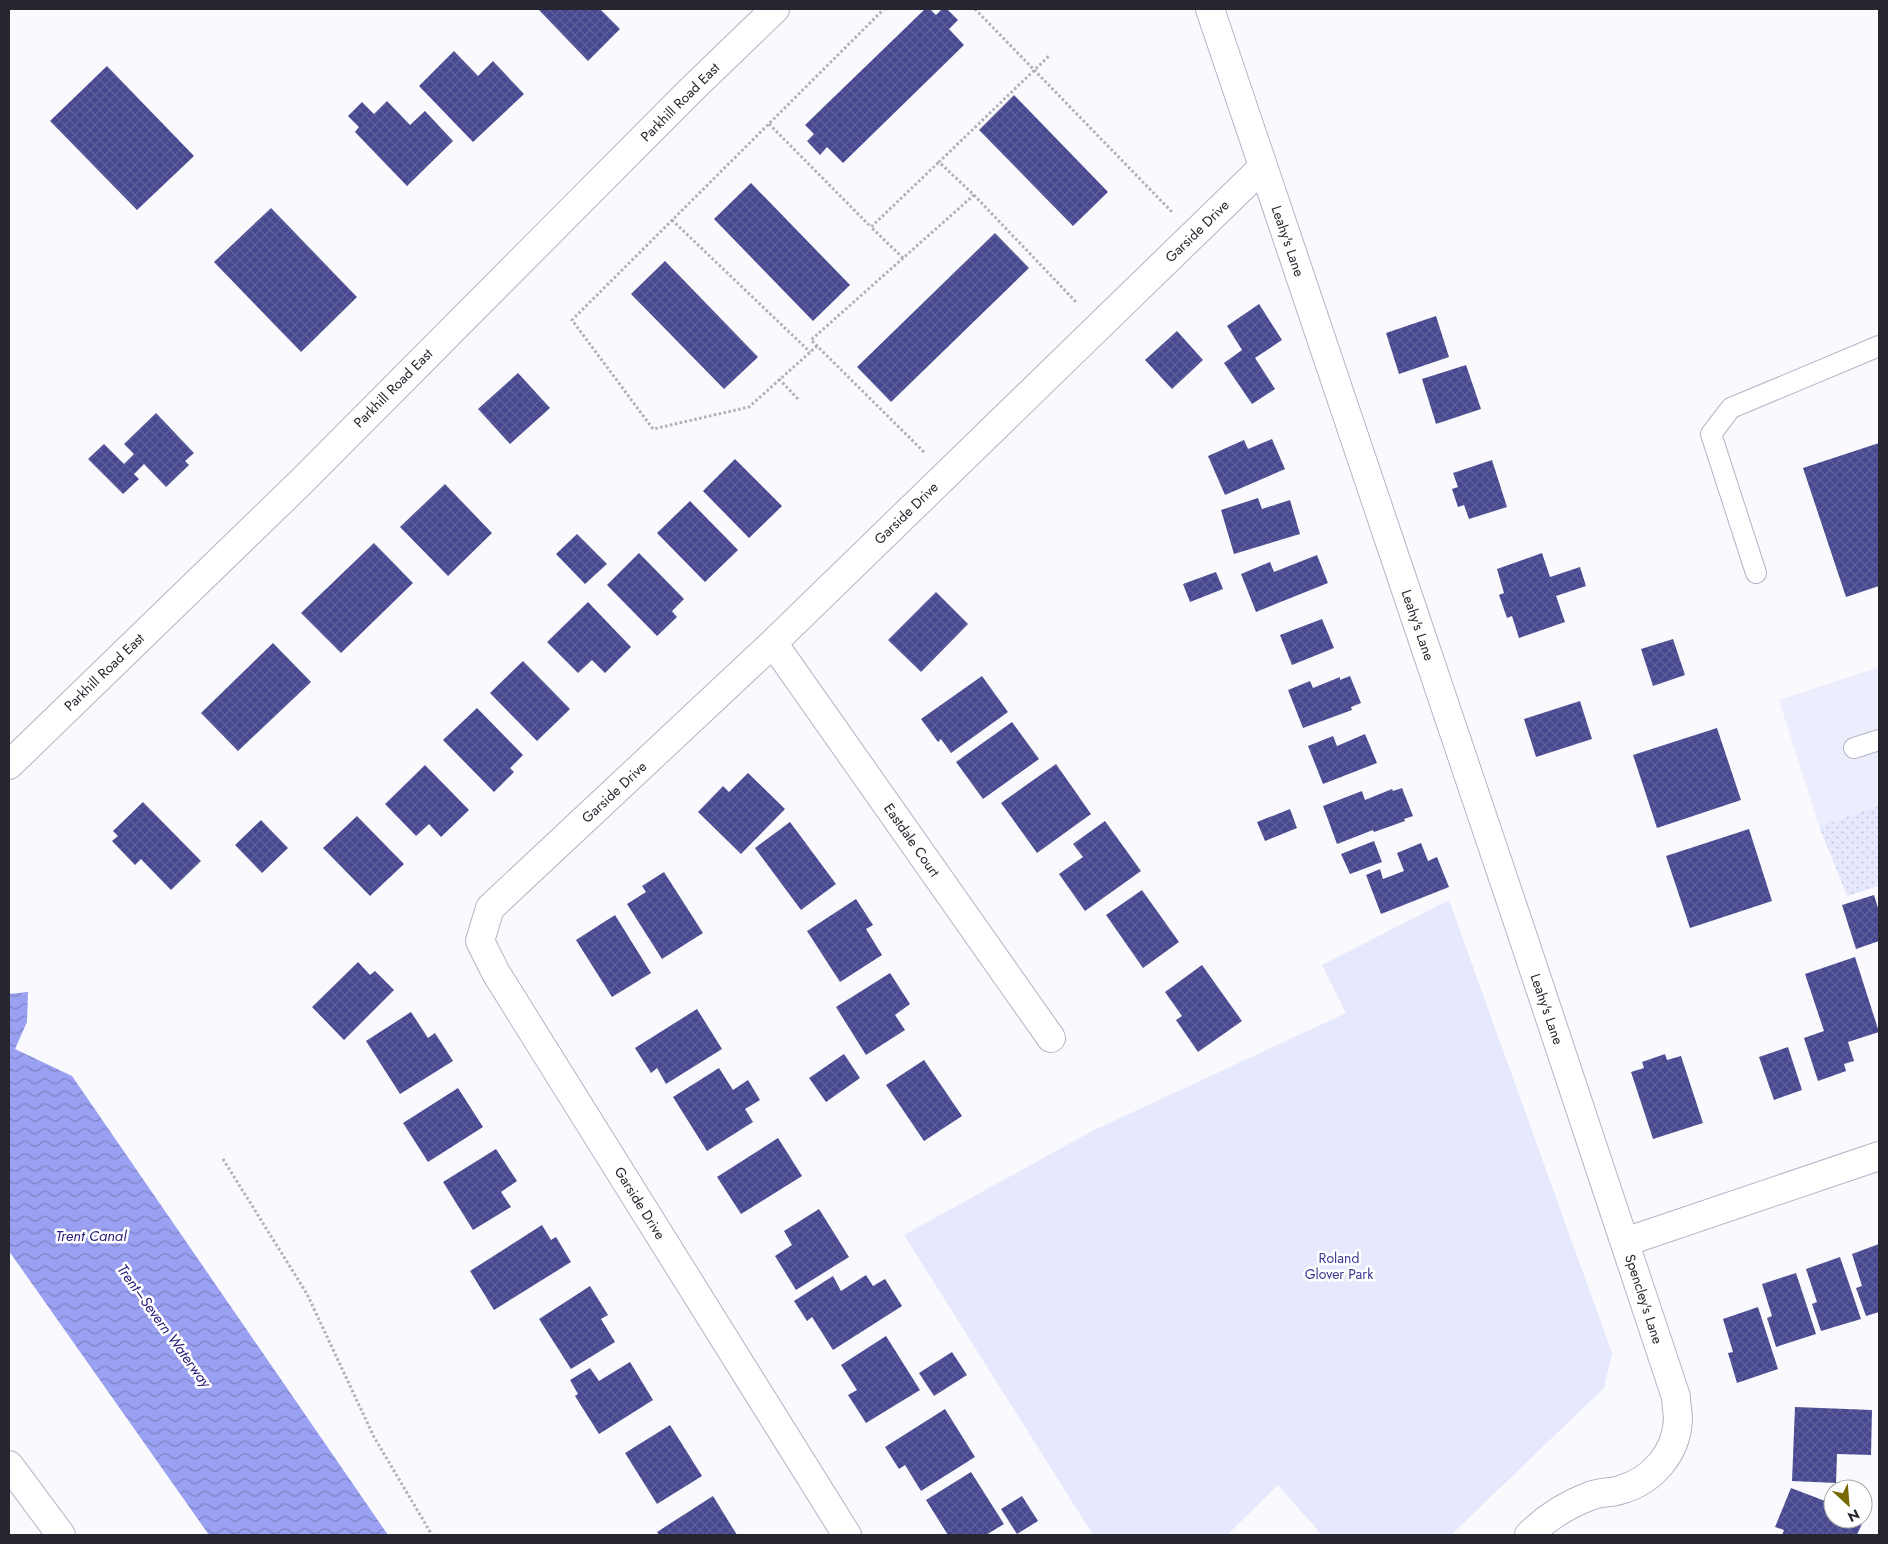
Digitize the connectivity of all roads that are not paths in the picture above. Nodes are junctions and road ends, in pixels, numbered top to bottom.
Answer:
1 (775, 9) edge
2 (1210, 9) edge
3 (1263, 166) junction
4 (1879, 346) edge
5 (1756, 573) dead end
6 (773, 643) junction
7 (1879, 740) edge
8 (1854, 748) dead end
9 (9, 765) edge
10 (1051, 1038) dead end
11 (1879, 1156) edge
12 (1625, 1242) junction
13 (9, 1465) edge
14 (61, 1535) edge
15 (847, 1535) edge
16 (1529, 1535) edge

1 - 9 street, Parkhill Road East
2 - 3 street, Leahy's Lane
3 - 6 street, Garside Drive
3 - 12 street, Leahy's Lane
4 - 5 lane
6 - 10 street, Eastdale Court
6 - 15 street, Garside Drive
7 - 8 lane
11 - 12 street, Spencley's Lane
12 - 16 street, Spencley's Lane
13 - 14 street

